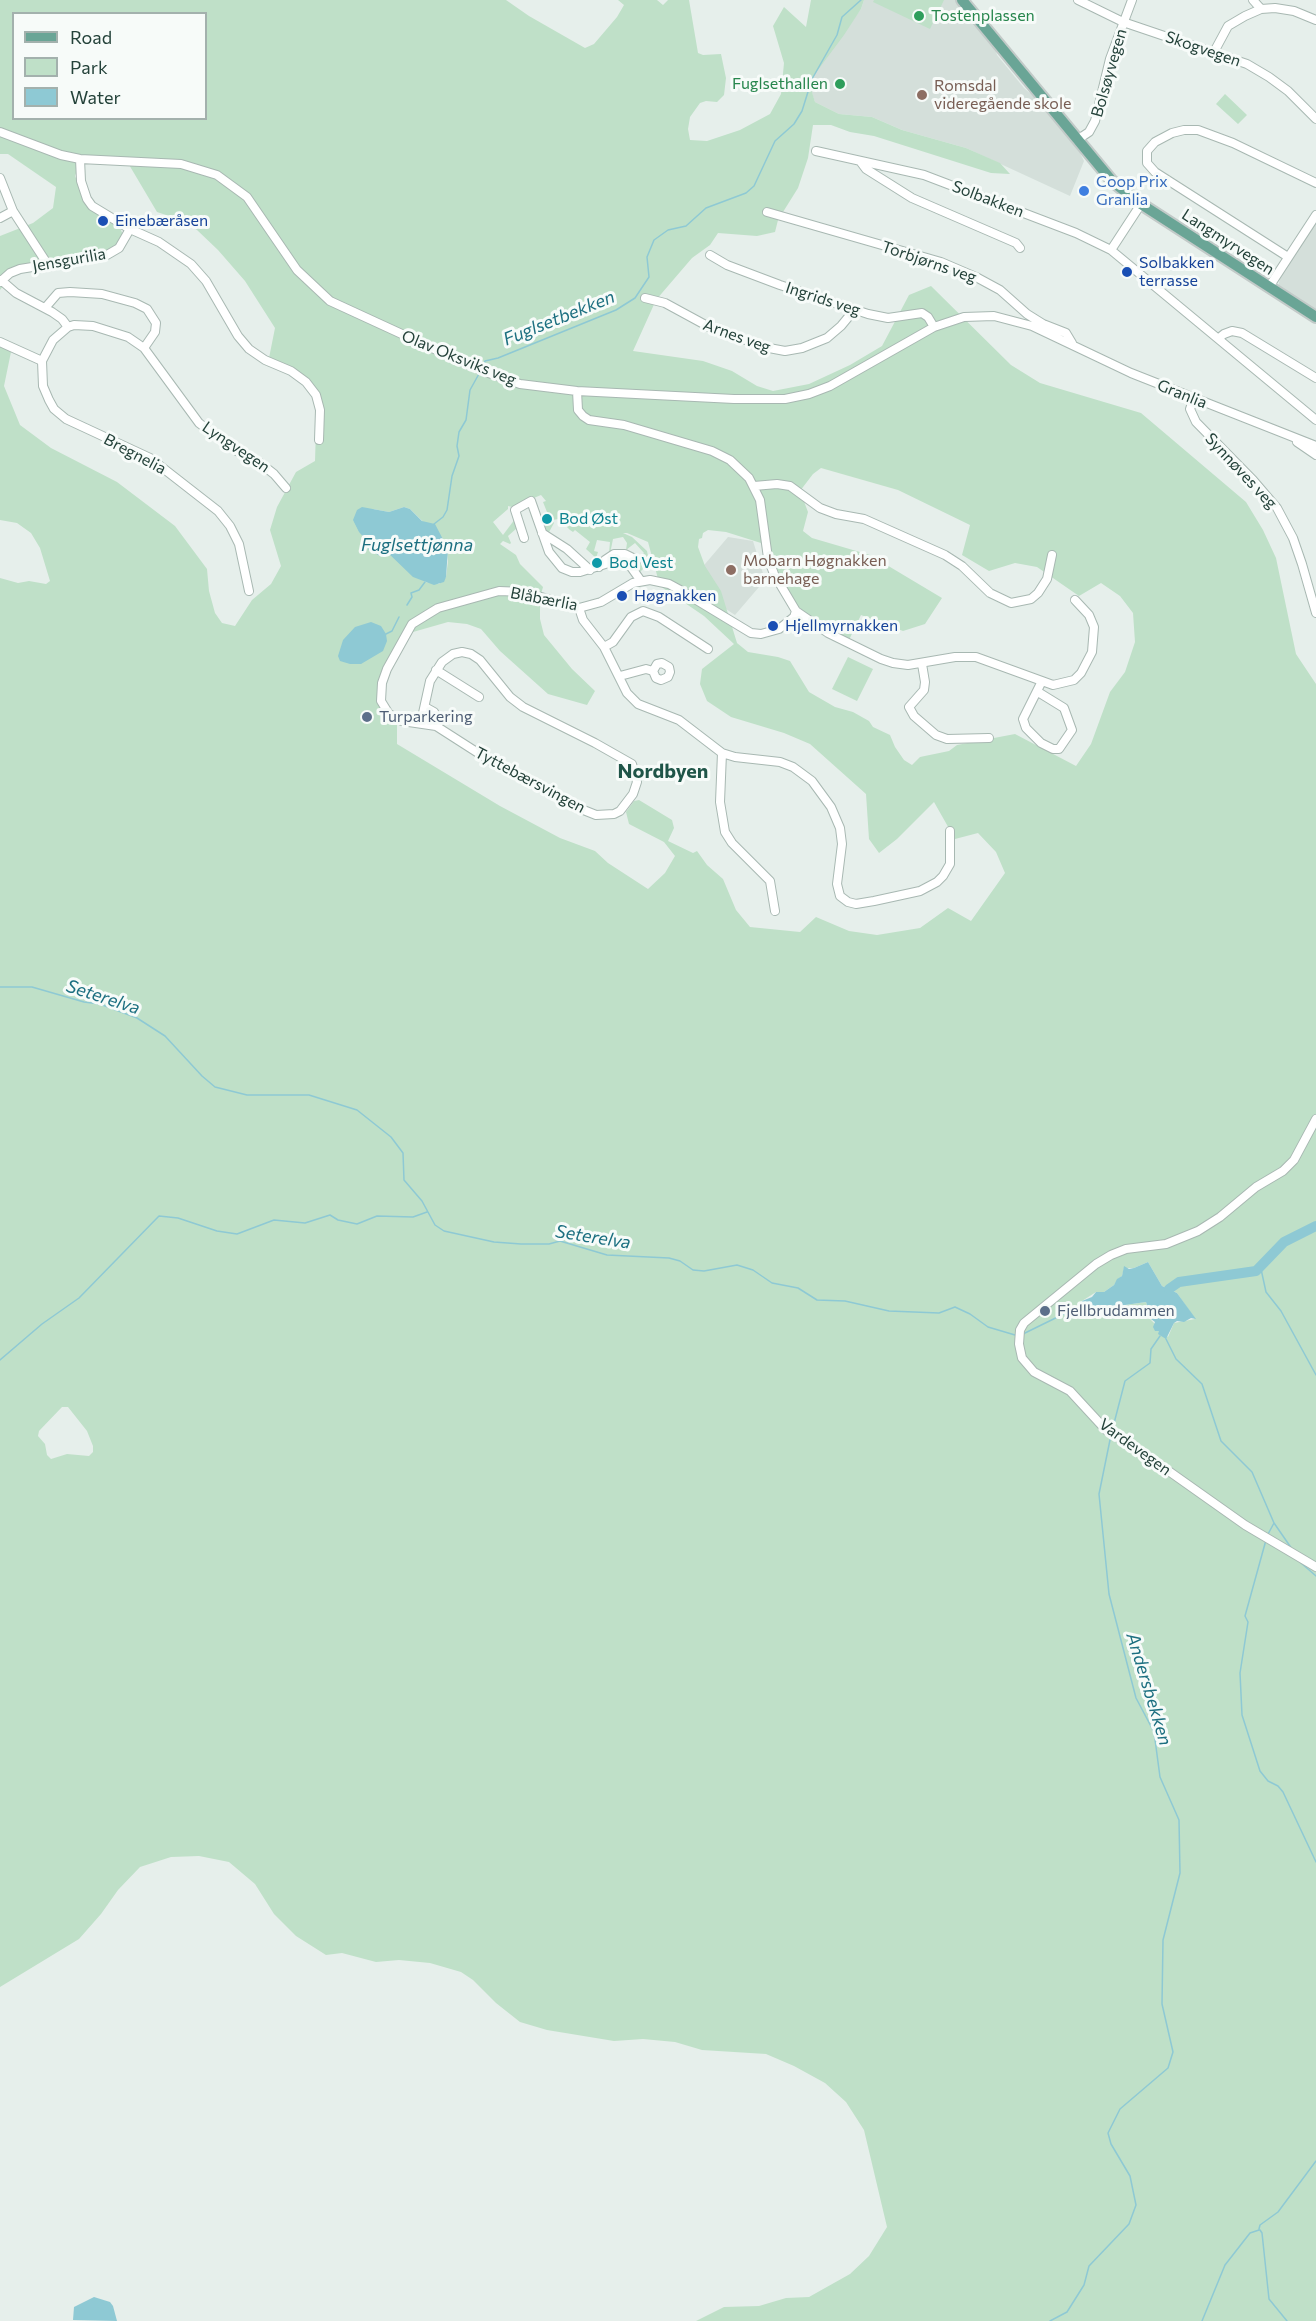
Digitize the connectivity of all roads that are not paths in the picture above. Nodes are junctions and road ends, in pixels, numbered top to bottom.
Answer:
1 (962, 0) edge
2 (1078, 0) edge
3 (1132, 0) edge
4 (1253, 0) edge
5 (1261, 9) junction
6 (1316, 20) edge
7 (1123, 22) junction
8 (1214, 52) junction
9 (1316, 119) edge
10 (0, 132) edge
11 (1077, 140) junction
12 (816, 151) dead end
13 (80, 159) junction
14 (860, 160) junction
15 (0, 178) edge
16 (1316, 183) edge
17 (1141, 204) junction
18 (13, 211) junction
19 (767, 212) dead end
20 (1316, 215) edge
21 (0, 218) edge
22 (130, 229) junction
23 (1020, 248) dead end
24 (1111, 250) junction
25 (710, 255) dead end
26 (1288, 257) junction
27 (48, 265) junction
28 (1, 281) edge
29 (1269, 287) junction
30 (645, 298) dead end
31 (45, 308) junction
32 (855, 309) junction
33 (1316, 317) edge
34 (68, 327) junction
35 (934, 327) junction
36 (1219, 338) junction
37 (0, 342) edge
38 (1073, 345) junction
39 (144, 348) junction
40 (42, 361) junction
41 (1316, 378) edge
42 (577, 391) junction
43 (1194, 399) junction
44 (1316, 420) edge
45 (1294, 439) junction
46 (319, 440) dead end
47 (1316, 446) edge
48 (1316, 455) edge
49 (754, 486) junction
50 (286, 488) dead end
51 (542, 533) junction
52 (524, 538) dead end
53 (1052, 555) dead end
54 (637, 560) dead end
55 (594, 569) junction
56 (641, 581) junction
57 (249, 591) dead end
58 (1075, 600) dead end
59 (579, 608) junction
60 (796, 611) junction
61 (1316, 613) edge
62 (604, 647) junction
63 (708, 649) dead end
64 (922, 664) junction
65 (436, 670) junction
66 (653, 671) dead end
67 (620, 676) junction
68 (1041, 683) junction
69 (1038, 692) junction
70 (479, 697) dead end
71 (425, 707) junction
72 (421, 722) junction
73 (436, 726) junction
74 (989, 738) dead end
75 (722, 753) junction
76 (950, 831) dead end
77 (775, 911) dead end
78 (1316, 1119) edge
79 (1316, 1567) edge

1 - 11 main road, Langmyrvegen
2 - 7 street, Skogvegen
3 - 7 street, Bolsøyvegen
4 - 5 street
5 - 6 street
5 - 8 street
7 - 8 street, Skogvegen
7 - 11 street, Bolsøyvegen
8 - 9 street, Skogvegen
10 - 13 street, Olav Oksviks veg
11 - 17 main road, Langmyrvegen
12 - 14 street, Solbakken
13 - 22 street
13 - 42 street, Olav Oksviks veg
14 - 23 street, Solbakken
14 - 24 street, Solbakken
15 - 18 street
16 - 26 street
17 - 24 street
17 - 29 main road, Langmyrvegen
18 - 21 street
18 - 27 street
19 - 38 street, Torbjørns veg
20 - 26 street
22 - 27 street, Jensgurilia
22 - 46 street
24 - 36 street, Solbakken
25 - 32 street, Ingrids veg
26 - 29 street
27 - 28 street, Jensgurilia
28 - 31 street
29 - 33 main road, Langmyrvegen
30 - 32 street, Arnes veg
31 - 34 street
31 - 39 street
32 - 35 street, Ingrids veg
34 - 39 street, Lyngvegen
34 - 40 street
35 - 38 street, Olav Oksviks veg
35 - 42 street, Olav Oksviks veg
36 - 41 street
36 - 44 street, Solbakken
37 - 40 street
38 - 43 street, Granlia
39 - 50 street, Lyngvegen
40 - 57 street, Bregnelia
42 - 49 street
43 - 45 street, Granlia
43 - 61 street, Synnøves veg
45 - 47 street, Granlia
45 - 48 street, Granlia
49 - 53 street
49 - 60 street
51 - 52 street
51 - 55 street
51 - 55 street
54 - 55 street
55 - 56 street
56 - 59 street, Blåbærlia
56 - 60 street
58 - 68 street
59 - 62 street
59 - 72 street, Blåbærlia
60 - 64 street
62 - 63 street
62 - 67 street
64 - 68 street
64 - 74 street
65 - 70 street
65 - 71 street
65 - 73 street, Tyttebærsvingen
66 - 67 street
67 - 75 street
68 - 69 street
69 - 69 street
71 - 72 street
71 - 73 street, Tyttebærsvingen
72 - 73 street, Tyttebærsvingen
75 - 76 street
75 - 77 street
78 - 79 street, Vardevegen

